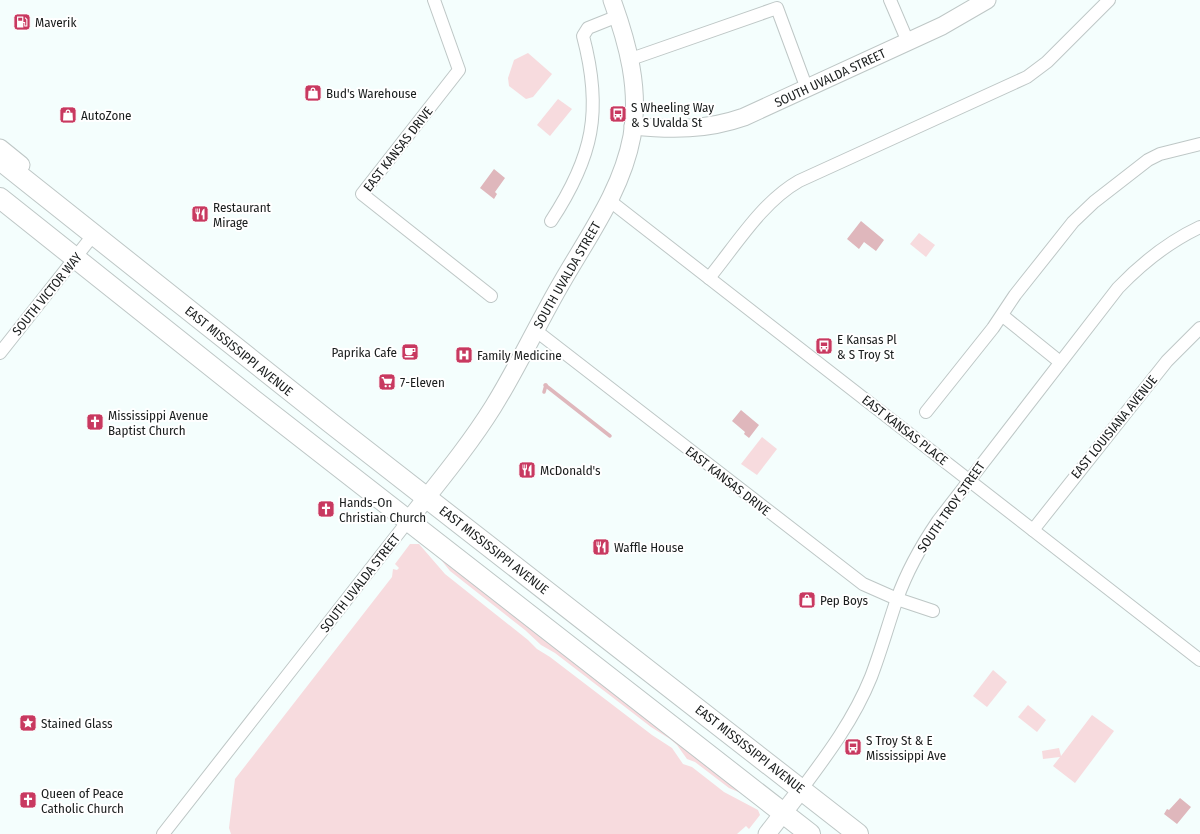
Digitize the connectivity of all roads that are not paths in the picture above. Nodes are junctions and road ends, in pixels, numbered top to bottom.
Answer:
1 (434, 0) edge
2 (612, 0) edge
3 (890, 0) edge
4 (987, 0) edge
5 (1109, 0) edge
6 (775, 4) edge
7 (618, 16) junction
8 (908, 42) junction
9 (631, 59) junction
10 (807, 89) junction
11 (633, 126) junction
12 (1200, 144) edge
13 (0, 148) edge
14 (0, 160) edge
15 (0, 198) edge
16 (610, 200) junction
17 (550, 221) dead end
18 (1200, 227) edge
19 (94, 234) junction
20 (76, 258) junction
21 (710, 278) junction
22 (491, 296) dead end
23 (1003, 316) junction
24 (1200, 328) edge
25 (535, 330) junction
26 (4, 340) edge
27 (0, 353) edge
28 (1060, 362) junction
29 (926, 412) dead end
30 (968, 480) junction
31 (426, 498) junction
32 (408, 521) junction
33 (1033, 530) junction
34 (897, 599) junction
35 (933, 611) dead end
36 (1200, 660) edge
37 (802, 790) junction
38 (783, 813) junction
39 (163, 834) edge
40 (767, 834) edge
41 (810, 834) edge
42 (858, 834) edge

1 - 22 street, EAST KANSAS DRIVE
2 - 7 street
3 - 8 street
4 - 8 street, SOUTH UVALDA STREET
5 - 21 street
6 - 9 street
6 - 10 street
7 - 9 street
7 - 17 street
8 - 10 street, SOUTH UVALDA STREET
9 - 11 street
10 - 11 street, SOUTH UVALDA STREET
11 - 16 street, SOUTH UVALDA STREET
12 - 23 street
13 - 19 street
14 - 19 main road, EAST MISSISSIPPI AVENUE
15 - 20 main road
16 - 21 street, EAST KANSAS PLACE
16 - 25 street, SOUTH UVALDA STREET
18 - 28 street, SOUTH TROY STREET
19 - 20 street, SOUTH VICTOR WAY
19 - 31 main road, EAST MISSISSIPPI AVENUE
20 - 26 street, SOUTH VICTOR WAY
20 - 32 main road
21 - 30 street, EAST KANSAS PLACE
23 - 28 street
23 - 29 street
24 - 33 street, EAST LOUISIANA AVENUE
25 - 31 street, SOUTH UVALDA STREET
25 - 34 street, EAST KANSAS DRIVE
26 - 27 street, SOUTH VICTOR WAY
28 - 30 street, SOUTH TROY STREET
30 - 33 street, EAST KANSAS PLACE
30 - 34 street, SOUTH TROY STREET
31 - 32 street, SOUTH UVALDA STREET
31 - 37 main road, EAST MISSISSIPPI AVENUE
32 - 38 main road
32 - 39 street, SOUTH UVALDA STREET
33 - 36 street, EAST KANSAS PLACE
34 - 35 street, EAST KANSAS DRIVE
34 - 37 street, SOUTH TROY STREET
37 - 38 street, SOUTH TROY STREET
37 - 42 main road, EAST MISSISSIPPI AVENUE
38 - 40 street, SOUTH TROY STREET
38 - 41 main road

